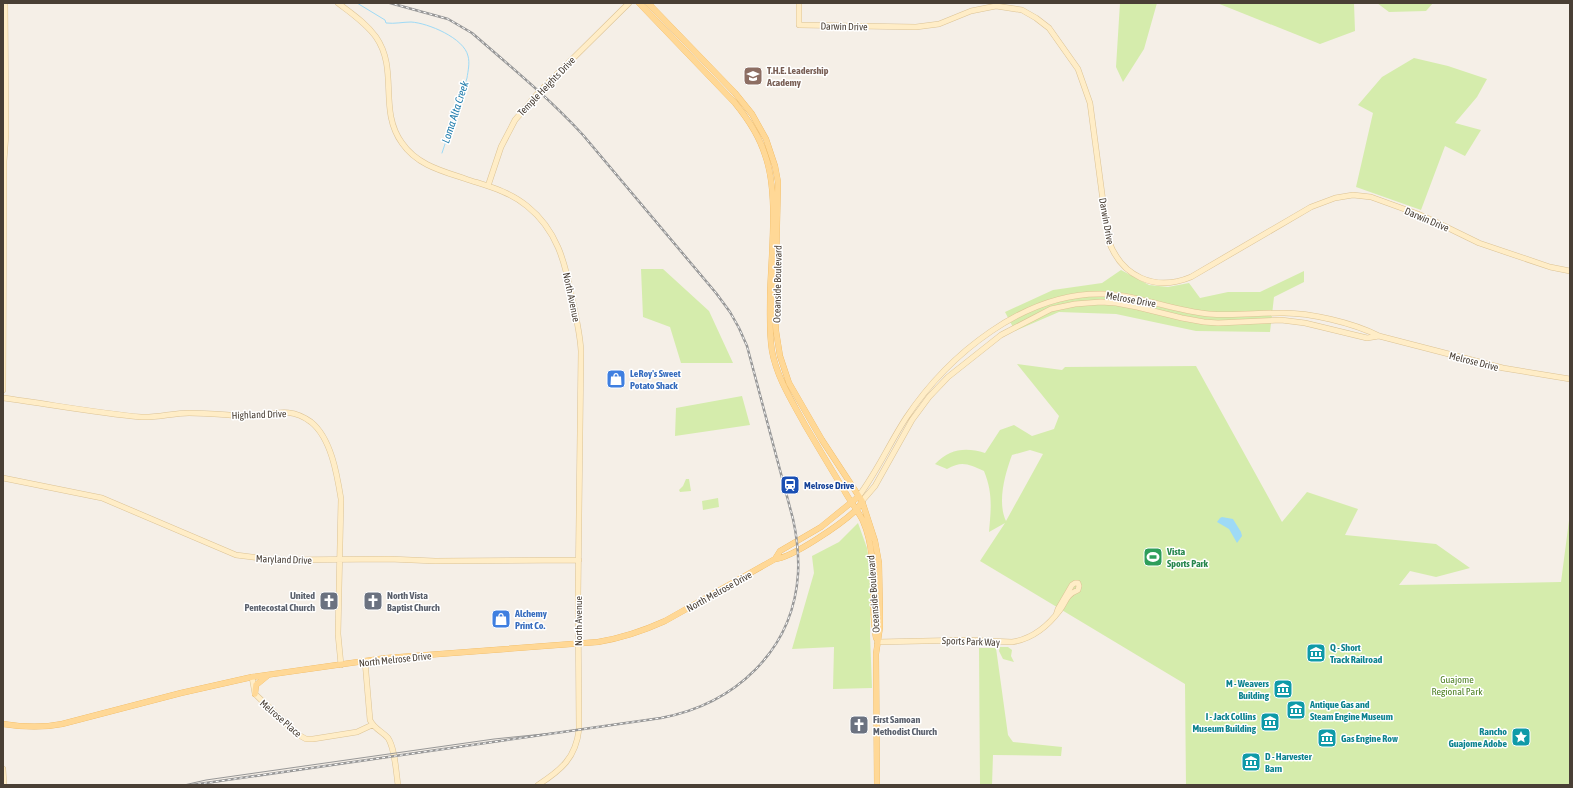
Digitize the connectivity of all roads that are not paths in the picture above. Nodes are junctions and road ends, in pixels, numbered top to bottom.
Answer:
1 (5, 3) edge
2 (338, 3) edge
3 (629, 3) edge
4 (638, 3) edge
5 (648, 3) edge
6 (799, 3) edge
7 (996, 4) edge
8 (767, 160) junction
9 (778, 184) junction
10 (488, 186) junction
11 (1570, 271) edge
12 (1379, 336) junction
13 (3, 372) edge
14 (1570, 380) edge
15 (3, 390) edge
16 (3, 398) edge
17 (800, 416) junction
18 (822, 440) junction
19 (3, 478) edge
20 (860, 499) junction
21 (851, 503) junction
22 (856, 511) junction
23 (339, 559) junction
24 (579, 560) junction
25 (775, 560) junction
26 (1056, 615) junction
27 (877, 642) junction
28 (579, 644) junction
29 (365, 661) junction
30 (342, 665) junction
31 (270, 675) junction
32 (252, 677) junction
33 (255, 694) junction
34 (3, 724) edge
35 (372, 725) junction
36 (3, 769) edge
37 (4, 785) edge
38 (398, 785) edge
39 (538, 785) edge
40 (877, 785) edge

1 - 13 street
2 - 10 street, North Avenue
3 - 10 street, Temple Heights Drive
4 - 8 main road, Oceanside Boulevard
5 - 9 main road, Oceanside Boulevard
6 - 7 street, Darwin Drive
7 - 11 street, Darwin Drive
8 - 9 main road
8 - 17 main road, Oceanside Boulevard
9 - 18 main road, Oceanside Boulevard
10 - 24 street, North Avenue
12 - 14 street, Melrose Drive
12 - 20 street, Melrose Drive
12 - 20 street, Melrose Drive
13 - 15 street
16 - 23 street, Highland Drive
17 - 18 main road
17 - 21 main road, Oceanside Boulevard
18 - 20 main road, Oceanside Boulevard
19 - 23 street, Maryland Drive
20 - 21 main road, Melrose Drive
20 - 22 main road, Melrose Drive
20 - 27 main road, Oceanside Boulevard
21 - 22 main road, Oceanside Boulevard
21 - 25 main road, North Melrose Drive
22 - 25 main road, North Melrose Drive
22 - 27 main road, Oceanside Boulevard
23 - 24 street, Maryland Drive
23 - 30 street, Highland Drive
24 - 28 street, North Avenue
25 - 28 main road, North Melrose Drive
26 - 26 street, Sports Park Way
26 - 27 street, Sports Park Way
27 - 40 main road
28 - 29 main road, North Melrose Drive
28 - 39 street, North Avenue
29 - 30 main road, North Melrose Drive
29 - 35 street
30 - 31 main road, North Melrose Drive
31 - 32 main road, North Melrose Drive
31 - 33 main road
32 - 33 street, Melrose Place
32 - 34 main road, North Melrose Drive
33 - 35 street, Melrose Place
35 - 38 street
36 - 37 street

